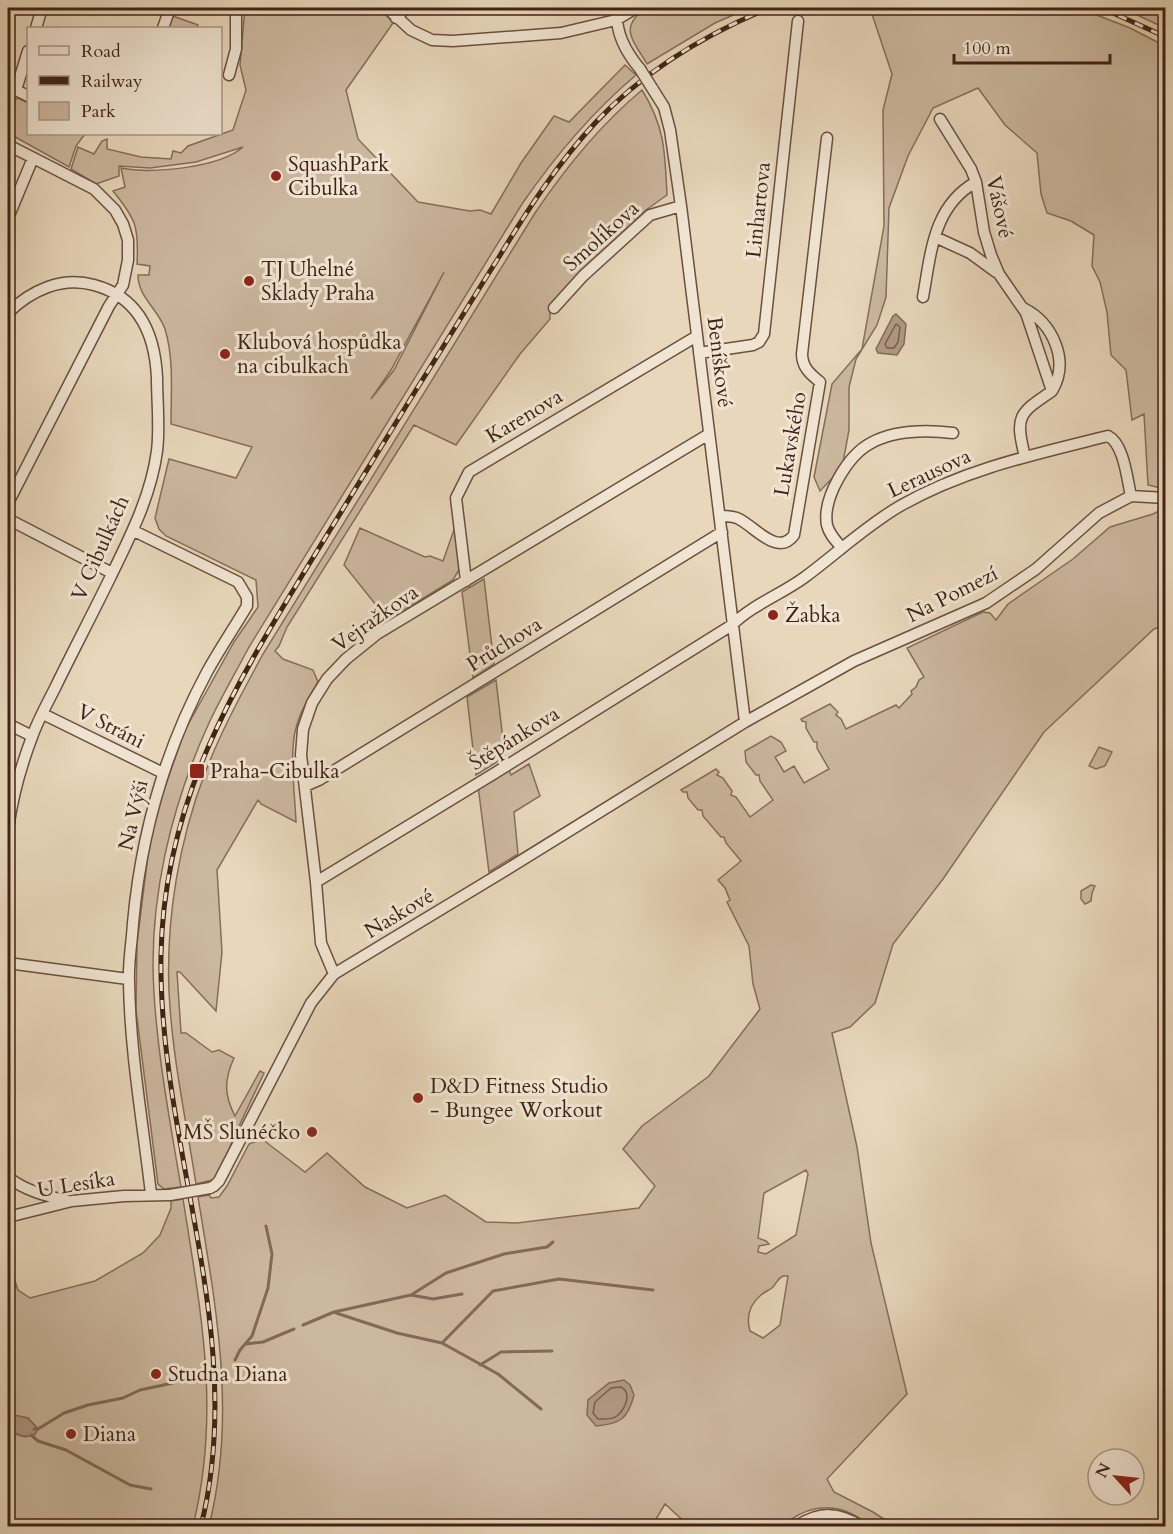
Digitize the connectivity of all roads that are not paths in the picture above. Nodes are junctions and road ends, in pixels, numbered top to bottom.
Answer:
1 (42, 8) edge
2 (170, 8) edge
3 (236, 8) edge
4 (387, 8) edge
5 (406, 8) edge
6 (617, 8) edge
7 (636, 8) edge
8 (396, 18) junction
9 (616, 20) junction
10 (798, 21) dead end
11 (36, 27) edge
12 (163, 27) edge
13 (27, 54) edge
14 (229, 75) dead end
15 (12, 92) edge
16 (27, 96) edge
17 (940, 119) dead end
18 (827, 138) dead end
19 (8, 146) edge
20 (33, 158) junction
21 (976, 182) junction
22 (681, 206) junction
23 (8, 218) edge
24 (935, 237) junction
25 (999, 274) junction
26 (116, 293) junction
27 (923, 297) dead end
28 (554, 308) dead end
29 (1023, 308) junction
30 (8, 313) edge
31 (697, 336) junction
32 (699, 353) junction
33 (1052, 391) junction
34 (953, 433) dead end
35 (709, 434) junction
36 (1025, 457) junction
37 (1131, 496) junction
38 (1166, 498) edge
39 (8, 503) edge
40 (720, 516) junction
41 (8, 519) edge
42 (134, 531) junction
43 (722, 532) junction
44 (842, 548) junction
45 (112, 573) junction
46 (466, 581) junction
47 (732, 625) junction
48 (43, 714) junction
49 (745, 722) junction
50 (8, 724) edge
51 (32, 736) junction
52 (163, 773) junction
53 (305, 786) junction
54 (8, 829) edge
55 (316, 882) junction
56 (8, 963) edge
57 (334, 974) junction
58 (128, 979) junction
59 (8, 1177) edge
60 (151, 1194) junction
61 (72, 1202) junction
62 (8, 1217) edge
63 (797, 1527) edge
64 (861, 1527) edge

1 - 11 street
2 - 12 street
3 - 14 street
4 - 8 street
5 - 8 street
6 - 9 street
7 - 9 street
8 - 9 street
9 - 22 street, Beníškové, bridge
10 - 32 street, Linhartova
13 - 15 street
15 - 16 street
17 - 21 street, Vášové
18 - 40 street, Lukavského
19 - 20 street
20 - 23 street
20 - 26 street
21 - 24 street
21 - 25 street, Vášové
22 - 28 street, Smolíkova
22 - 31 street, Beníškové
24 - 25 street, Vášové
24 - 27 street
25 - 29 street, Vášové
26 - 30 street, V Cibulkách
26 - 39 street
26 - 42 street, V Cibulkách
29 - 33 street, Vášové
29 - 33 street, Vášové
31 - 32 street, Beníškové
31 - 46 street, Karenova
32 - 35 street, Beníškové
33 - 36 street
34 - 44 street
35 - 40 street, Beníškové
35 - 46 street, Vejražkova
36 - 37 street, Lerausova
36 - 44 street, Lerausova
37 - 38 street
37 - 49 street, Na Pomezí
40 - 43 street, Beníškové
41 - 45 street
42 - 45 street, V Cibulkách
42 - 52 street, Na Výši
43 - 47 street, Beníškové
43 - 53 street, Průchova
44 - 47 street, Lerausova
45 - 48 street, V Cibulkách
46 - 53 street, Vejražkova
47 - 49 street, Beníškové
47 - 55 street, Štěpánkova
48 - 51 street, V Cibulkách
48 - 52 street, V Stráni
49 - 57 street, Naskové
50 - 51 street
51 - 54 street, V Cibulkách
52 - 58 street, Na Výši
53 - 55 street, Vejražkova
55 - 57 street, Vejražkova
56 - 58 street
57 - 60 street, Naskové, bridge
58 - 60 street, Na Výši
59 - 61 street
60 - 61 street, U Lesíka
61 - 62 street, U Lesíka
63 - 64 street

